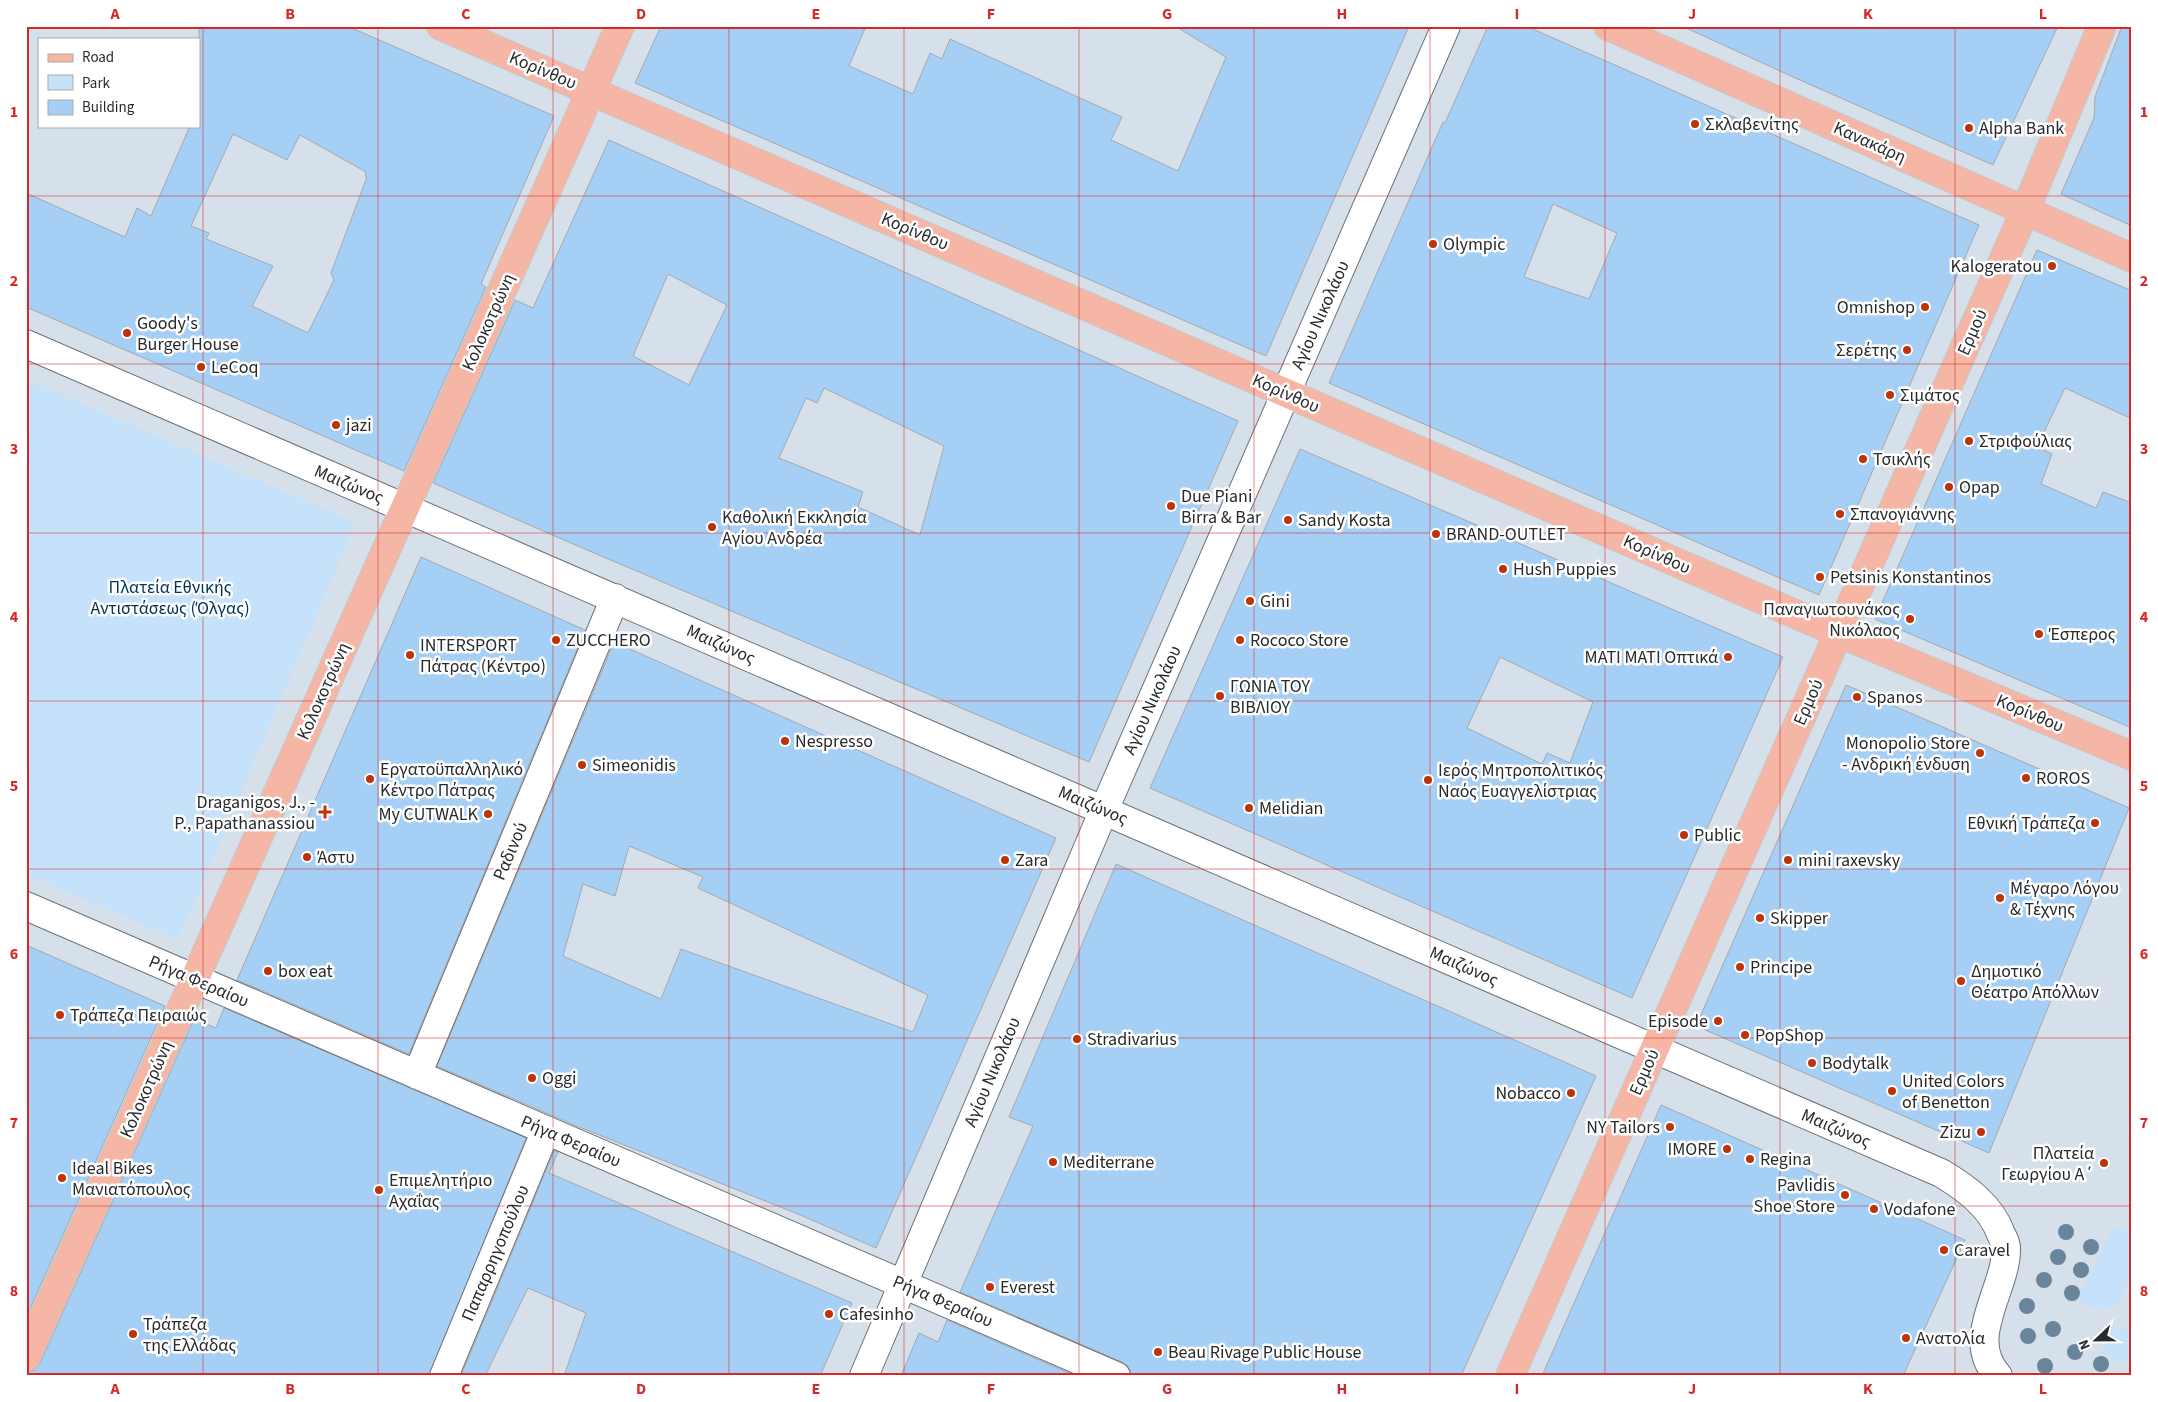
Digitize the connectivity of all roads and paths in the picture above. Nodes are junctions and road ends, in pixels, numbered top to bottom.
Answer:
1 (442, 26) edge
2 (620, 26) edge
3 (1446, 26) edge
4 (1608, 26) edge
5 (2102, 26) edge
6 (591, 91) junction
7 (2026, 211) junction
8 (2132, 258) edge
9 (26, 344) edge
10 (1286, 392) junction
11 (405, 508) junction
12 (615, 598) junction
13 (1839, 633) junction
14 (2132, 756) edge
15 (1104, 810) junction
16 (26, 906) edge
17 (195, 979) junction
18 (1655, 1049) junction
19 (417, 1075) junction
20 (546, 1130) junction
21 (902, 1284) junction
22 (26, 1357) edge
23 (444, 1376) edge
24 (864, 1376) edge
25 (1116, 1376) edge
26 (1510, 1376) edge
27 (1998, 1376) edge

1 - 6 main road, Κορίνθου
2 - 6 main road, Κολοκοτρώνη
3 - 10 street, Αγίου Νικολάου
4 - 7 main road, Κανακάρη
5 - 7 main road, Ερμού
6 - 10 main road, Κορίνθου
6 - 11 main road, Κολοκοτρώνη
7 - 8 main road, Κανακάρη
7 - 13 main road, Ερμού
9 - 11 street, Μαιζώνος
10 - 13 main road, Κορίνθου
10 - 15 street, Αγίου Νικολάου
11 - 12 street, Μαιζώνος
11 - 17 main road, Κολοκοτρώνη
12 - 15 street, Μαιζώνος
12 - 19 street, Ραδινού
13 - 14 main road, Κορίνθου
13 - 18 main road, Ερμού
15 - 18 street, Μαιζώνος
15 - 21 street, Αγίου Νικολάου
16 - 17 street, Ρήγα Φεραίου
17 - 19 street, Ρήγα Φεραίου
17 - 22 main road, Κολοκοτρώνη
18 - 26 main road, Ερμού
18 - 27 street, Μαιζώνος
19 - 20 street, Ρήγα Φεραίου
20 - 21 street, Ρήγα Φεραίου
20 - 23 street, Παπαρρηγοπούλου
21 - 24 street, Αγίου Νικολάου
21 - 25 street, Ρήγα Φεραίου

